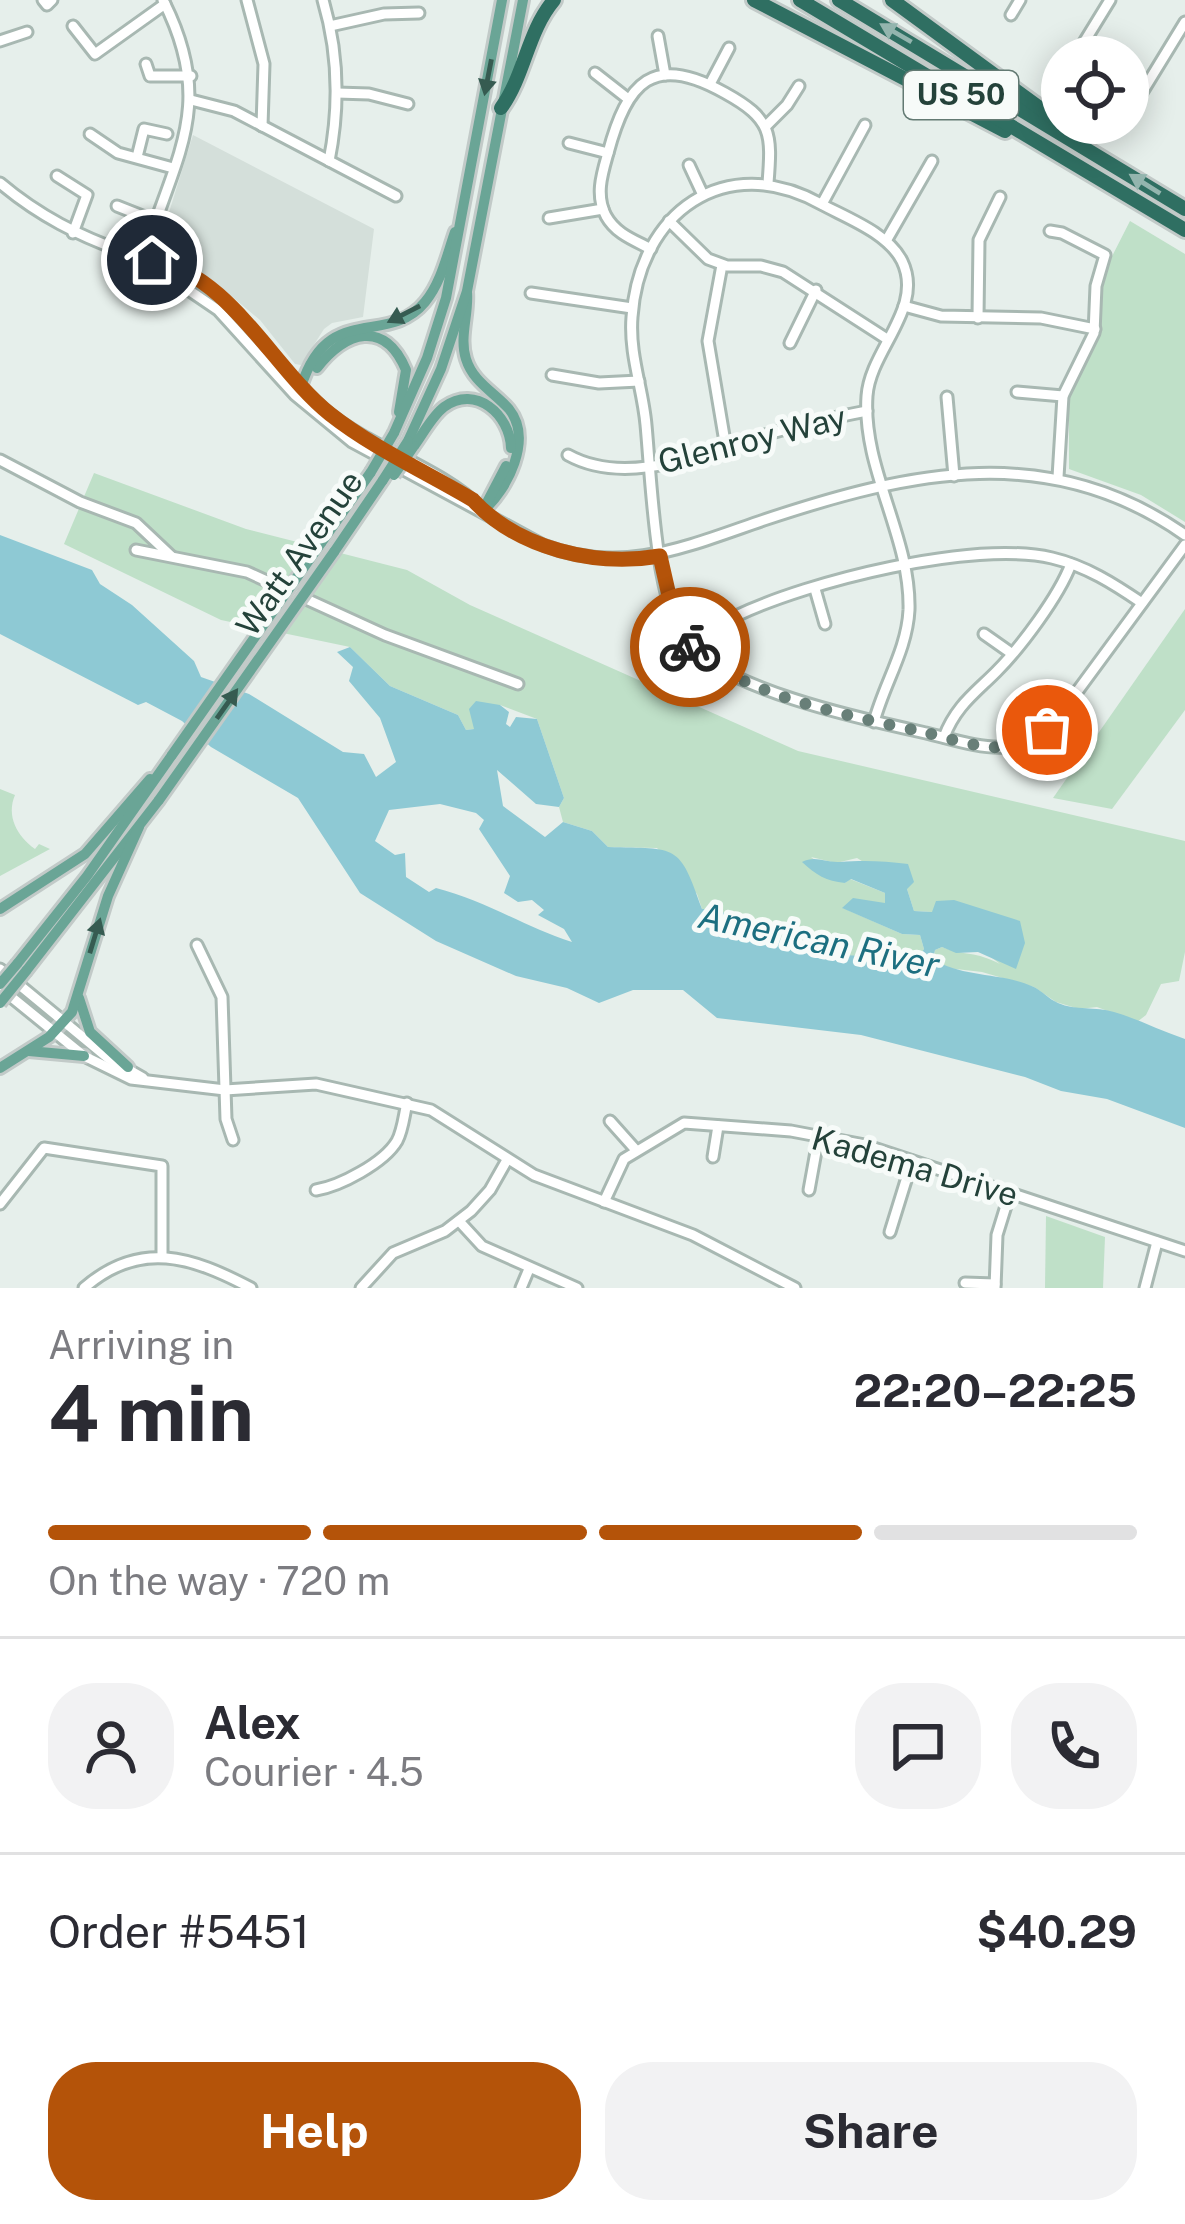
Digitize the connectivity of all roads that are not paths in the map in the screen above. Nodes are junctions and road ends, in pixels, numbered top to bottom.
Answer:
1 (247, 0) edge
2 (323, 0) edge
3 (502, 0) edge
4 (523, 0) edge
5 (554, 0) edge
6 (754, 0) edge
7 (800, 0) edge
8 (839, 0) edge
9 (892, 0) edge
10 (1020, 0) edge
11 (1110, 0) edge
12 (164, 2) edge
13 (419, 13) dead end
14 (1011, 15) dead end
15 (1185, 22) edge
16 (73, 26) dead end
17 (330, 26) junction
18 (27, 32) dead end
19 (658, 35) dead end
20 (1088, 36) edge
21 (0, 41) edge
22 (730, 48) dead end
23 (146, 64) dead end
24 (596, 74) dead end
25 (665, 75) junction
26 (190, 76) junction
27 (1149, 81) edge
28 (710, 84) junction
29 (799, 86) dead end
30 (338, 93) junction
31 (627, 98) junction
32 (191, 100) junction
33 (408, 104) dead end
34 (501, 108) junction
35 (865, 125) dead end
36 (262, 126) junction
37 (766, 126) junction
38 (90, 134) dead end
39 (167, 134) dead end
40 (569, 143) dead end
41 (608, 153) junction
42 (137, 157) junction
43 (1104, 159) junction
44 (329, 161) junction
45 (932, 161) dead end
46 (689, 165) dead end
47 (173, 168) junction
48 (57, 176) dead end
49 (0, 183) edge
50 (768, 184) junction
51 (1122, 191) junction
52 (703, 195) junction
53 (396, 196) dead end
54 (1000, 197) dead end
55 (822, 204) junction
56 (117, 206) dead end
57 (1185, 208) edge
58 (603, 209) junction
59 (461, 213) junction
60 (549, 218) dead end
61 (154, 221) junction
62 (669, 221) junction
63 (1185, 230) edge
64 (1050, 231) dead end
65 (74, 233) junction
66 (886, 242) junction
67 (651, 249) junction
68 (143, 259) junction
69 (722, 265) junction
70 (816, 290) junction
71 (190, 291) junction
72 (467, 291) junction
73 (531, 293) dead end
74 (904, 306) junction
75 (231, 308) junction
76 (632, 308) junction
77 (978, 318) junction
78 (1095, 328) junction
79 (887, 339) junction
80 (790, 343) dead end
81 (552, 375) dead end
82 (639, 381) junction
83 (301, 387) junction
84 (1017, 392) dead end
85 (1063, 396) junction
86 (946, 397) dead end
87 (867, 411) junction
88 (394, 433) junction
89 (411, 443) junction
90 (726, 448) junction
91 (568, 455) dead end
92 (0, 460) edge
93 (649, 466) junction
94 (954, 476) junction
95 (1058, 477) junction
96 (883, 488) junction
97 (483, 511) junction
98 (1185, 536) edge
99 (1185, 545) edge
100 (136, 550) dead end
101 (660, 556) junction
102 (172, 557) junction
103 (1071, 564) junction
104 (904, 565) junction
105 (815, 589) junction
106 (1142, 604) junction
107 (825, 624) dead end
108 (984, 634) dead end
109 (690, 647) junction
110 (1011, 653) junction
111 (518, 684) dead end
112 (874, 722) junction
113 (944, 737) junction
114 (144, 790) junction
115 (140, 827) junction
116 (0, 909) edge
117 (197, 945) dead end
118 (21, 967) junction
119 (0, 969) edge
120 (0, 985) edge
121 (78, 994) junction
122 (0, 1004) edge
123 (59, 1026) junction
124 (26, 1051) junction
125 (84, 1055) junction
126 (128, 1067) junction
127 (0, 1068) edge
128 (144, 1079) junction
129 (225, 1090) junction
130 (407, 1103) junction
131 (610, 1121) dead end
132 (718, 1126) junction
133 (819, 1135) junction
134 (233, 1140) dead end
135 (635, 1149) junction
136 (713, 1157) dead end
137 (507, 1160) junction
138 (912, 1161) junction
139 (316, 1190) dead end
140 (809, 1190) dead end
141 (1010, 1193) junction
142 (604, 1202) junction
143 (0, 1204) edge
144 (459, 1222) junction
145 (890, 1232) dead end
146 (1157, 1242) junction
147 (1185, 1251) edge
148 (162, 1257) junction
149 (529, 1269) junction
150 (965, 1283) dead end
151 (995, 1286) edge
152 (84, 1288) edge
153 (251, 1288) edge
154 (361, 1288) edge
155 (521, 1288) edge
156 (577, 1288) edge
157 (795, 1288) edge
158 (1144, 1288) edge

1 - 36 street
2 - 17 street
3 -> 59 main road, Watt Avenue
4 - 34 main road
5 - 34 highway
6 - 51 highway
7 - 51 highway, US 50
43 -> 8 highway, US 50
9 - 43 highway
10 - 14 street
11 - 20 street
12 - 16 street
12 - 26 street
13 - 17 street
15 - 27 street
17 - 30 street
18 - 21 street
19 - 25 street
22 - 28 street
23 - 26 street
24 - 31 street
25 - 28 street
25 - 31 street
26 - 32 street
28 - 37 street
29 - 37 street
30 - 33 street
30 - 44 street
31 - 41 street
32 - 36 street
32 - 47 street
34 - 72 main road
35 - 55 street
36 - 44 street
37 - 50 street
38 - 42 street
39 - 42 street
40 - 41 street
41 - 58 street
42 - 47 street
57 -> 43 highway, US 50
44 - 53 street
45 - 66 street
46 - 52 street
47 - 61 street
48 - 65 street
49 - 65 street
50 - 52 street
50 - 55 street
51 - 63 highway, US 50
52 - 62 street
54 - 77 street
55 - 66 street
56 - 61 street
58 - 60 street
58 - 67 street
59 -> 83 main road
59 - 88 main road, Watt Avenue
61 - 68 street
62 - 67 street
62 - 69 street
64 - 78 street
65 - 68 street
66 - 74 street
67 - 76 street
68 - 71 street
68 - 75 street
69 - 70 street
69 - 90 street
70 - 79 street
70 - 80 street
71 - 75 street
71 - 97 street
72 - 89 main road
72 - 97 main road
73 - 76 street
74 - 77 street
74 - 79 street
75 - 83 street
76 - 82 street
77 - 78 street
78 - 85 street
79 - 87 street
81 - 82 street
82 - 93 street
83 - 88 main road
83 - 97 street
84 - 85 street
85 - 95 street
86 - 94 street
87 - 90 street, Glenroy Way
87 - 96 street
88 - 114 main road, Watt Avenue, bridge
89 - 97 main road
115 -> 89 main road, Watt Avenue, bridge
90 - 93 street, Glenroy Way
91 - 93 street, Glenroy Way
92 - 102 street
93 - 101 street
94 - 95 street
94 - 96 street
95 - 98 street
96 - 101 street
96 - 104 street
97 - 101 street
99 - 106 street
100 - 102 street
101 - 109 street
102 - 111 street
103 - 104 street
103 - 106 street
103 - 110 street
104 - 105 street
104 - 112 street
105 - 107 street
105 - 109 street
106 - 113 street
108 - 110 street
109 - 112 street
110 - 113 street
112 - 113 street
114 - 116 main road
114 - 118 main road, Watt Avenue
115 - 118 main road, Watt Avenue
121 -> 115 main road
117 - 129 street
118 - 120 main road, Watt Avenue, bridge
118 - 122 main road, Watt Avenue, bridge
119 - 123 street
120 - 123 street
121 - 123 main road
121 - 126 main road
123 - 124 main road
123 - 125 street
123 - 126 street
124 - 125 main road
124 - 127 main road
125 - 128 street
126 - 128 street
128 - 129 street
129 - 130 street
129 - 134 street
130 - 137 street
130 - 139 street
131 - 135 street
132 - 133 street, Kadema Drive
132 - 135 street, Kadema Drive
132 - 136 street
133 - 138 street, Kadema Drive
133 - 140 street
135 - 142 street
137 - 142 street
137 - 144 street
138 - 141 street, Kadema Drive
138 - 145 street
141 - 146 street, Kadema Drive
141 - 151 street
142 - 157 street
143 - 148 street
144 - 149 street
144 - 154 street
146 - 147 street, Kadema Drive
146 - 158 street
148 - 152 street
148 - 153 street
149 - 155 street
149 - 156 street
150 - 151 street

